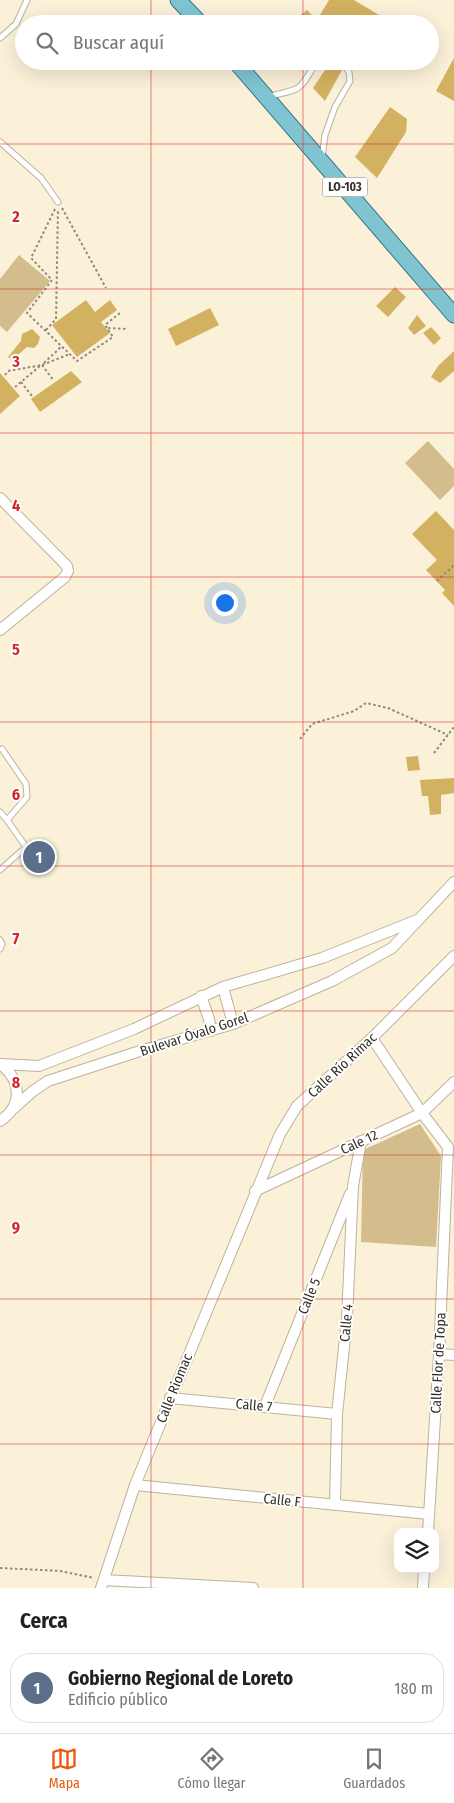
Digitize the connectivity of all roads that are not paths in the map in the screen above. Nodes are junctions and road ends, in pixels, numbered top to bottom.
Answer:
1 (27, 0) edge
2 (178, 0) edge
3 (20, 15) edge
4 (192, 15) edge
5 (15, 25) edge
6 (0, 38) edge
7 (243, 70) edge
8 (311, 70) edge
9 (348, 70) edge
10 (266, 96) junction
11 (0, 142) edge
12 (322, 160) junction
13 (58, 202) road end
14 (454, 315) edge
15 (0, 498) edge
16 (2, 625) edge
17 (2, 749) dead end
18 (0, 812) edge
19 (7, 820) junction
20 (0, 870) edge
21 (454, 882) edge
22 (420, 919) junction
23 (0, 940) edge
24 (0, 949) edge
25 (454, 956) edge
26 (223, 987) junction
27 (201, 996) junction
28 (233, 1024) junction
29 (211, 1031) junction
30 (372, 1038) junction
31 (0, 1064) edge
32 (454, 1082) edge
33 (422, 1113) junction
34 (8, 1115) edge
35 (0, 1128) edge
36 (361, 1142) junction
37 (451, 1147) edge
38 (353, 1186) junction
39 (255, 1191) junction
40 (439, 1354) junction
41 (454, 1355) edge
42 (170, 1398) junction
43 (265, 1406) junction
44 (337, 1414) junction
45 (134, 1485) junction
46 (335, 1505) junction
47 (429, 1514) junction
48 (428, 1528) edge
49 (424, 1573) edge
50 (102, 1584) edge
51 (254, 1588) edge
52 (423, 1588) edge

1 - 3 lane
2 - 4 main road
5 - 6 lane
7 - 10 main road, LO-103
8 - 10 lane
9 - 12 lane
10 - 12 main road, LO-103
11 - 13 lane
12 - 14 main road, LO-103
15 - 16 street
17 - 19 lane
18 - 19 lane
19 - 20 lane
21 - 22 street, Bulevar Óvalo Gorel
22 - 26 street, Bulevar Óvalo Gorel
22 - 28 street, Bulevar Óvalo Gorel
23 - 24 lane
25 - 30 street, Calle Río Rimac
26 - 27 street, Bulevar Óvalo Gorel
26 - 28 street
27 - 29 street
27 - 31 street, Bulevar Óvalo Gorel
28 - 29 street, Bulevar Óvalo Gorel
29 - 34 street, Bulevar Óvalo Gorel
30 - 33 street, Calle Flor de Topa
30 - 39 street, Calle Río Rimac
31 - 34 street, Bulevar Óvalo Gorel
32 - 33 street, Cale 12
33 - 36 street, Cale 12
33 - 37 street, Calle Flor de Topa
34 - 35 street
36 - 38 street, Calle 4
36 - 39 street, Cale 12
37 - 40 street, Calle Flor de Topa
38 - 43 street, Calle 5
38 - 44 street, Calle 4
39 - 42 street, Calle Riomac
40 - 41 street
40 - 47 street, Calle Flor de Topa
42 - 43 street, Calle 7
42 - 45 street, Calle Riomac
43 - 44 street, Calle 7
44 - 46 street, Calle 4
45 - 46 street, Calle F
45 - 50 street, Calle Riomac
46 - 47 street, Calle F
47 - 48 street, Calle Flor de Topa
49 - 52 street
50 - 51 street

